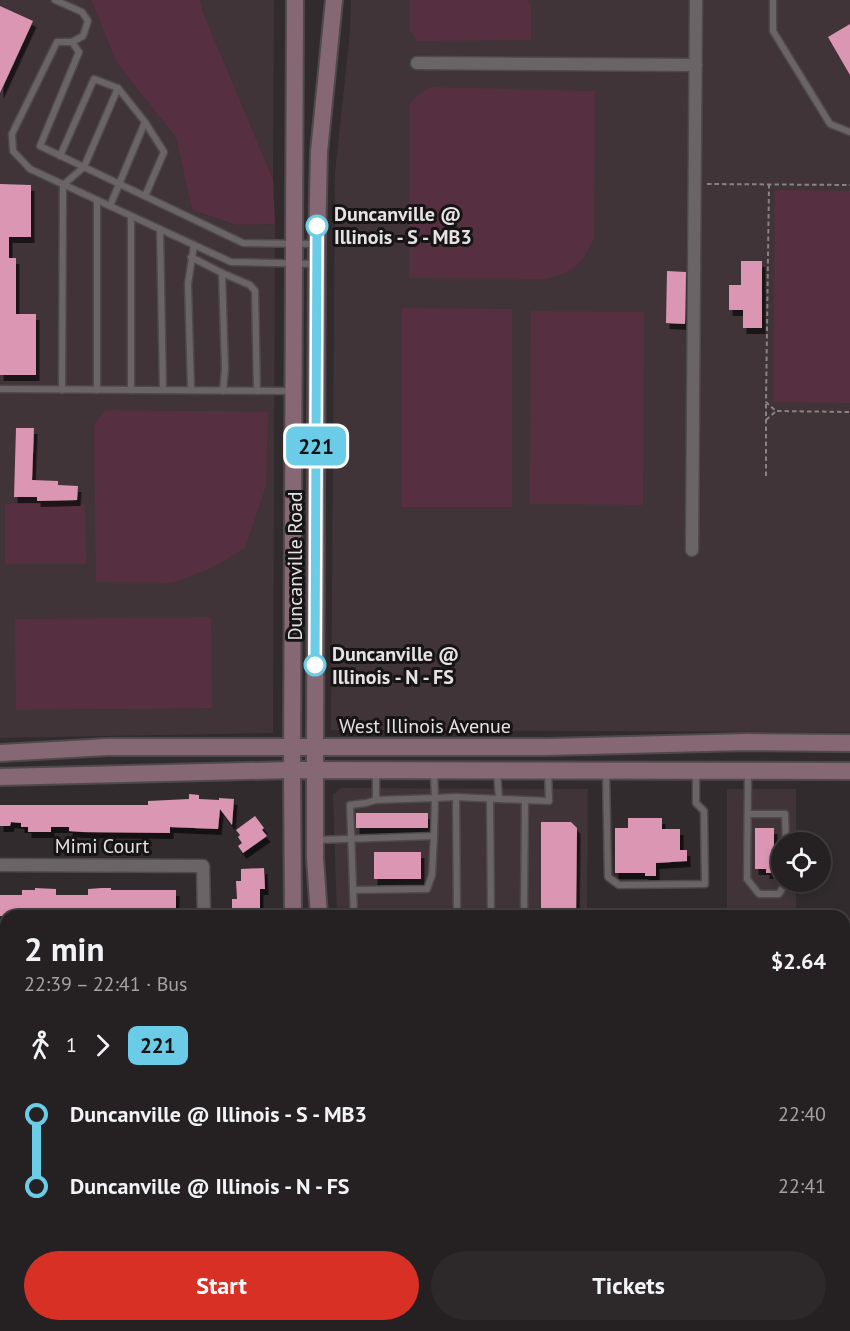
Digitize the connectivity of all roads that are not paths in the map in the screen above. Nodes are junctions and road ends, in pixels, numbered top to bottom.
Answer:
1 (55, 0) edge
2 (295, 0) edge
3 (334, 0) edge
4 (696, 0) edge
5 (773, 0) edge
6 (72, 42) junction
7 (417, 63) dead end
8 (696, 65) junction
9 (118, 88) junction
10 (145, 122) junction
11 (850, 132) edge
12 (60, 156) junction
13 (84, 167) junction
14 (120, 184) junction
15 (63, 185) junction
16 (145, 196) junction
17 (97, 200) junction
18 (110, 206) junction
19 (131, 216) junction
20 (160, 229) junction
21 (295, 243) junction
22 (317, 244) junction
23 (194, 245) junction
24 (191, 257) junction
25 (295, 264) junction
26 (317, 264) junction
27 (222, 273) junction
28 (0, 389) edge
29 (62, 390) junction
30 (97, 390) junction
31 (131, 390) junction
32 (163, 390) junction
33 (191, 390) junction
34 (223, 391) junction
35 (257, 391) junction
36 (294, 391) junction
37 (692, 550) dead end
38 (747, 742) junction
39 (850, 743) edge
40 (292, 747) junction
41 (315, 747) junction
42 (547, 747) junction
43 (0, 753) edge
44 (292, 770) junction
45 (315, 770) junction
46 (376, 770) junction
47 (434, 771) junction
48 (497, 771) junction
49 (548, 771) junction
50 (606, 771) junction
51 (696, 771) junction
52 (748, 771) junction
53 (850, 771) edge
54 (0, 777) edge
55 (456, 797) junction
56 (435, 798) junction
57 (490, 799) junction
58 (499, 799) junction
59 (376, 800) junction
60 (525, 800) junction
61 (748, 814) junction
62 (786, 832) edge
63 (434, 836) junction
64 (351, 838) junction
65 (315, 840) junction
66 (0, 865) edge
67 (353, 890) junction
68 (780, 892) edge
69 (204, 910) edge
70 (293, 910) edge
71 (319, 910) edge
72 (354, 910) edge
73 (457, 910) edge
74 (491, 910) edge
75 (524, 910) edge

1 - 6 lane
2 - 21 main road, Duncanville Road
3 - 22 main road, Duncanville Road
4 - 8 street
5 - 11 lane
6 - 12 lane
6 - 15 lane
7 - 8 street
8 - 37 street
9 - 10 lane
9 - 12 lane
9 - 13 lane
10 - 14 lane
10 - 16 lane
12 - 13 lane
13 - 14 lane
13 - 15 lane
14 - 16 lane
14 - 18 lane
15 - 17 lane
15 - 29 lane
16 - 21 lane
17 - 18 lane
17 - 30 lane
18 - 19 lane
19 - 20 lane
19 - 31 lane
20 - 23 lane
20 - 32 lane
21 - 22 lane
21 - 25 main road, Duncanville Road
22 - 26 main road, Duncanville Road
23 - 24 lane
23 - 25 lane
24 - 27 lane
24 - 33 lane
25 - 26 lane
25 - 36 main road, Duncanville Road
26 - 41 main road, Duncanville Road
27 - 34 lane
27 - 35 lane
28 - 29 lane
29 - 30 lane
30 - 31 lane
31 - 32 lane
32 - 33 lane
33 - 34 lane
34 - 35 lane
35 - 36 lane
36 - 40 main road, Duncanville Road
38 - 39 main road, West Illinois Avenue
38 - 42 main road, West Illinois Avenue
38 - 52 main road
40 - 41 main road, West Illinois Avenue
40 - 43 main road, West Illinois Avenue
40 - 44 main road, Duncanville Road
41 - 42 main road, West Illinois Avenue
41 - 45 main road, Duncanville Road
42 - 49 main road
44 - 45 main road
44 - 54 main road
44 - 70 main road, Duncanville Road
45 - 46 main road
45 - 65 main road, Duncanville Road
46 - 47 main road
46 - 59 lane
47 - 48 main road
47 - 56 lane
48 - 49 main road
48 - 58 lane
49 - 50 main road
49 - 60 lane
50 - 51 main road
50 - 51 lane
51 - 52 main road
52 - 53 main road
52 - 61 lane
55 - 56 lane
55 - 57 lane
55 - 73 lane
56 - 59 lane
56 - 63 lane
57 - 58 lane
57 - 74 lane
58 - 60 lane
59 - 64 lane
60 - 75 lane
61 - 62 lane
61 - 68 lane
63 - 64 lane
63 - 67 lane
64 - 65 lane
64 - 67 lane
65 - 71 main road, Duncanville Road
66 - 69 street, Mimi Court
67 - 72 lane

